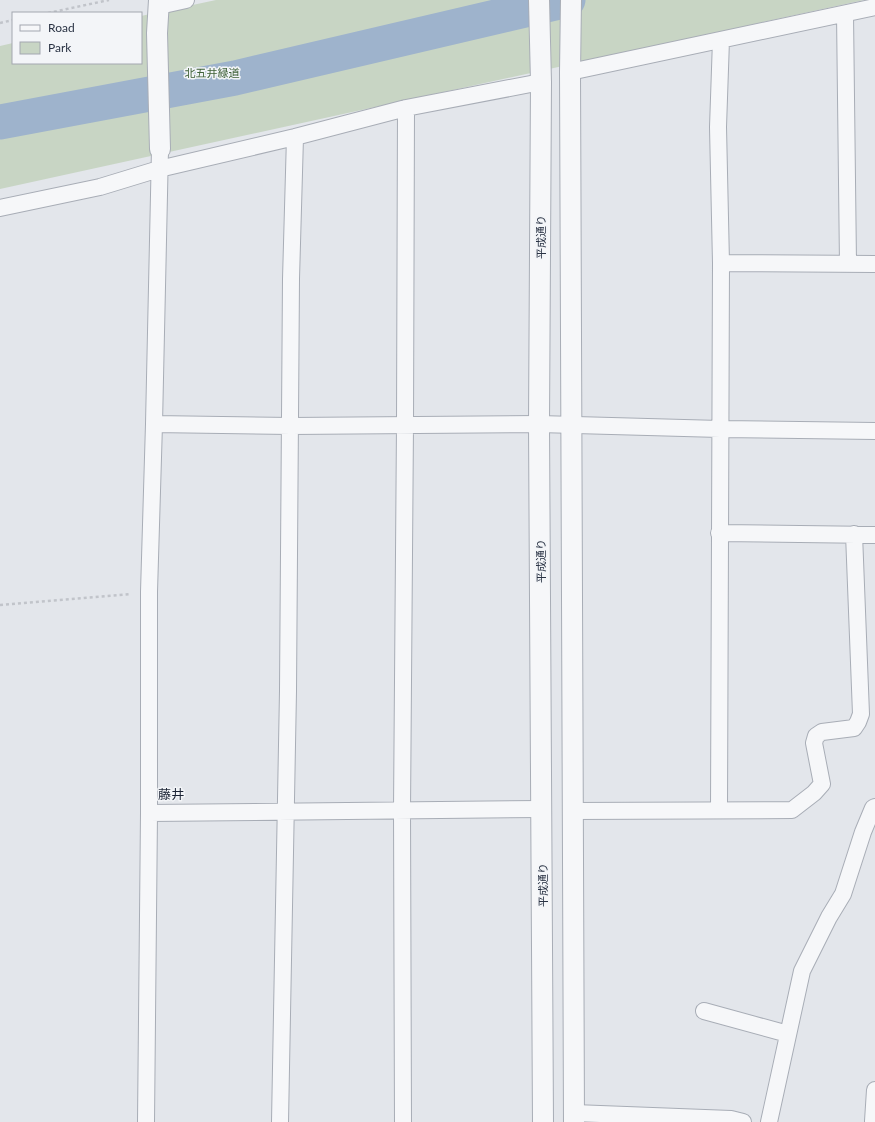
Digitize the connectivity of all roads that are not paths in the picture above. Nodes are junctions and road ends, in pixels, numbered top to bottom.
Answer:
1 (186, 0) edge
2 (539, 0) edge
3 (571, 0) edge
4 (159, 3) edge
5 (875, 7) edge
6 (845, 14) junction
7 (721, 40) junction
8 (570, 72) junction
9 (541, 82) junction
10 (406, 108) junction
11 (294, 137) junction
12 (160, 149) joint
13 (159, 170) junction
14 (0, 208) edge
15 (721, 263) junction
16 (848, 264) junction
17 (875, 264) edge
18 (154, 424) junction
19 (539, 424) junction
20 (406, 425) junction
21 (572, 425) junction
22 (290, 426) junction
23 (720, 429) junction
24 (875, 431) edge
25 (720, 533) junction
26 (854, 534) junction
27 (875, 535) edge
28 (875, 807) edge
29 (541, 809) junction
30 (402, 810) junction
31 (718, 810) junction
32 (572, 811) junction
33 (285, 812) junction
34 (149, 813) junction
35 (704, 1011) dead end
36 (788, 1034) junction
37 (875, 1090) edge
38 (574, 1118) edge
39 (872, 1121) edge
40 (146, 1122) edge
41 (280, 1122) edge
42 (403, 1122) edge
43 (543, 1122) edge
44 (743, 1122) edge
45 (768, 1122) edge

1 - 4 street
2 - 9 street, 平成通り
3 - 8 street
4 - 12 street
5 - 6 street
6 - 7 street
6 - 16 street
7 - 8 street
7 - 15 street
8 - 21 street
9 - 10 street
9 - 19 street, 平成通り
10 - 11 street
10 - 20 street
11 - 13 street
11 - 22 street
12 - 13 street
13 - 14 street
13 - 18 street
15 - 16 street
15 - 23 street
16 - 17 street
18 - 22 street
18 - 34 street
19 - 20 street
19 - 21 street
19 - 29 street, 平成通り
20 - 22 street
20 - 30 street
21 - 23 street
21 - 32 street
22 - 33 street
23 - 24 street
23 - 25 street
25 - 26 street
25 - 31 street
26 - 27 street
26 - 31 street
28 - 36 street
29 - 30 street
29 - 43 street, 平成通り
30 - 33 street
30 - 42 street
31 - 32 street
32 - 38 street
33 - 34 street
33 - 41 street
34 - 40 street
35 - 36 street
36 - 45 street
37 - 39 street
38 - 44 street

